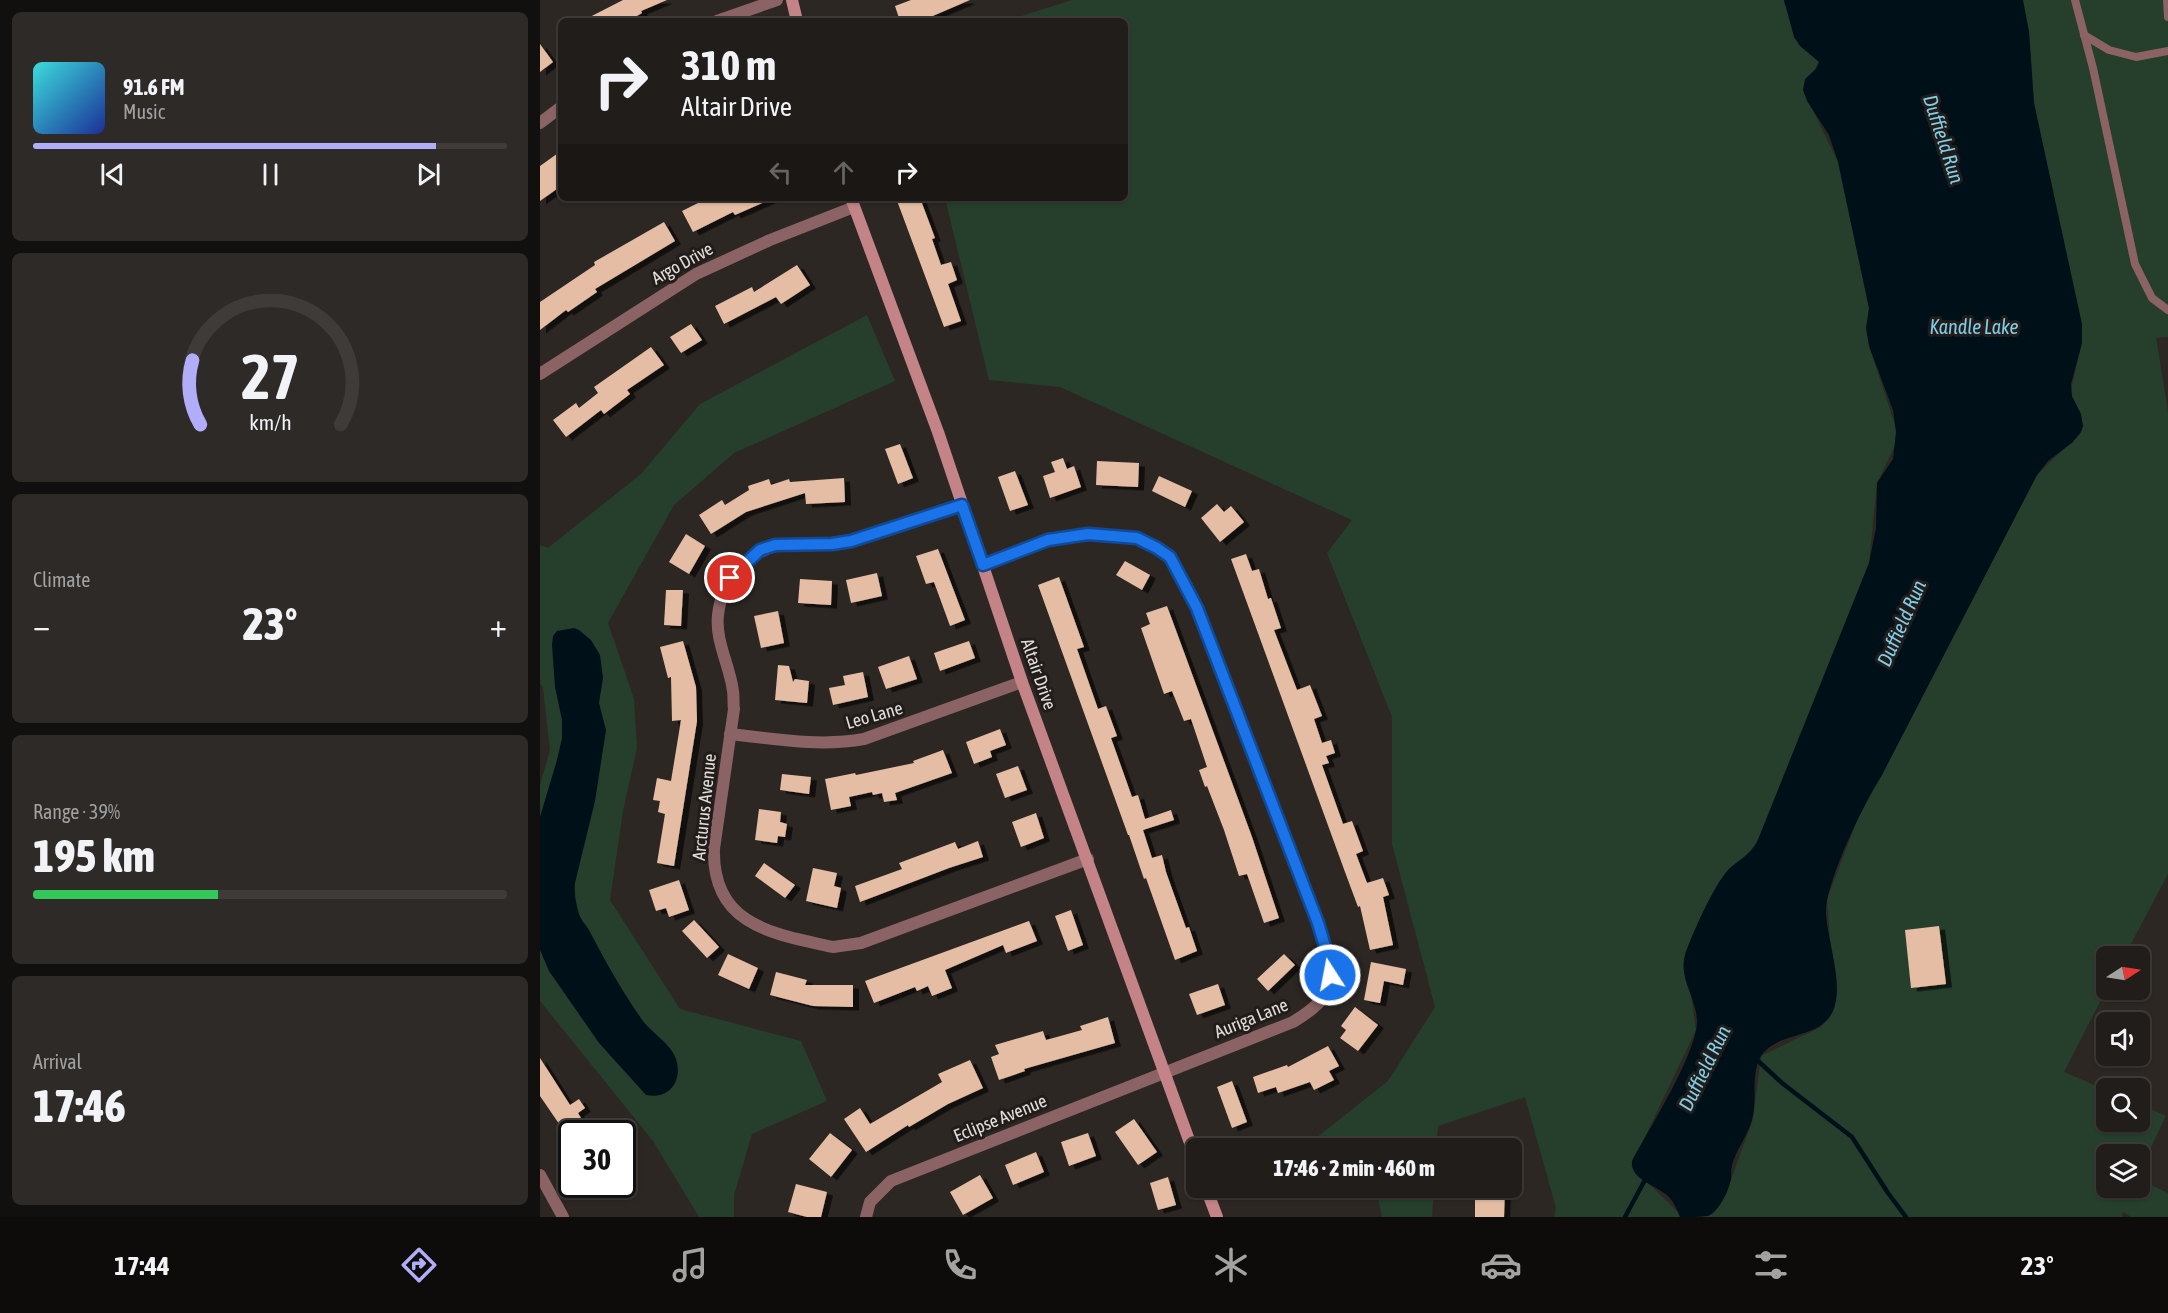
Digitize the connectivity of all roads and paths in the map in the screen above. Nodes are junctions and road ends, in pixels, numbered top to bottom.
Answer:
1 (777, 0) edge
2 (792, 0) edge
3 (2075, 0) edge
4 (2167, 0) edge
5 (2168, 17) edge
6 (726, 18) edge
7 (796, 18) edge
8 (2084, 35) junction
9 (2168, 51) edge
10 (558, 109) edge
11 (540, 123) edge
12 (852, 203) edge
13 (2168, 310) edge
14 (540, 374) edge
15 (962, 505) junction
16 (983, 565) junction
17 (1022, 682) junction
18 (730, 734) junction
19 (1088, 859) junction
20 (1165, 1071) junction
21 (1189, 1138) edge
22 (540, 1175) edge
23 (545, 1198) edge
24 (1209, 1198) edge
25 (563, 1217) edge
26 (866, 1217) edge
27 (1216, 1217) edge

1 - 6 street
2 - 7 street
3 - 8 lane
4 - 5 lane
8 - 9 lane
8 - 13 lane
10 - 11 street
12 - 14 street, Argo Drive
12 - 15 street, Altair Drive
15 - 16 street, Altair Drive
15 - 18 street, Arcturus Avenue
16 - 17 street, Altair Drive
16 - 20 street, Auriga Lane
17 - 18 street, Leo Lane
17 - 19 street, Altair Drive
18 - 19 street, Arcturus Avenue
19 - 20 street, Altair Drive
20 - 21 street, Altair Drive
20 - 26 street, Eclipse Avenue
22 - 23 street
23 - 25 street
24 - 27 street

